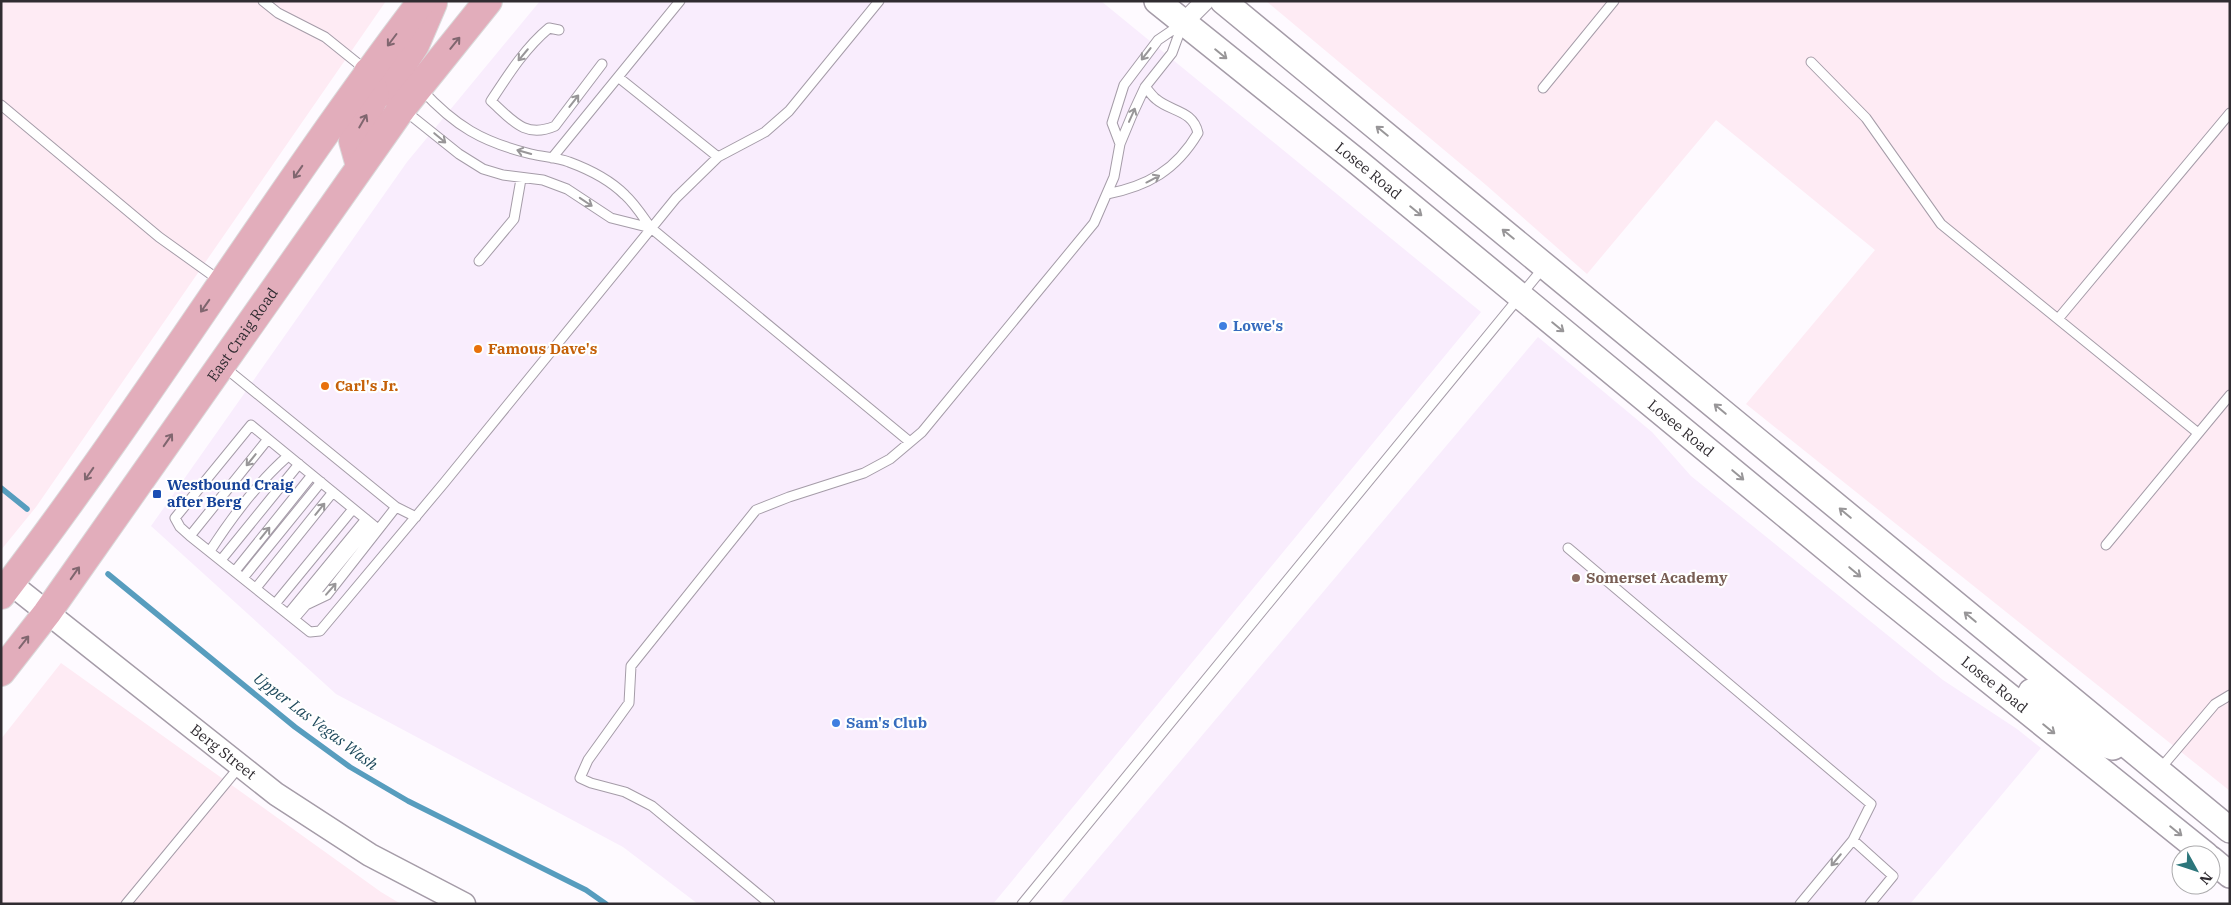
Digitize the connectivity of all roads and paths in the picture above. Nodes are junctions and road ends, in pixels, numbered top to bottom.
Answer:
1 (264, 1) edge
2 (422, 1) edge
3 (434, 1) edge
4 (488, 1) edge
5 (879, 1) edge
6 (1156, 1) edge
7 (1205, 1) edge
8 (1223, 1) edge
9 (1614, 1) edge
10 (676, 3) edge
11 (1183, 23) junction
12 (559, 30) dead end
13 (1811, 62) dead end
14 (602, 64) dead end
15 (368, 72) junction
16 (618, 76) junction
17 (419, 87) junction
18 (1145, 87) junction
19 (1543, 88) dead end
20 (1, 105) edge
21 (402, 108) junction
22 (2230, 113) edge
23 (1120, 144) junction
24 (718, 157) junction
25 (552, 158) junction
26 (360, 166) junction
27 (521, 179) junction
28 (1107, 194) junction
29 (651, 228) junction
30 (479, 261) dead end
31 (1545, 264) junction
32 (222, 282) junction
33 (1520, 296) junction
34 (2058, 319) junction
35 (221, 364) junction
36 (2230, 395) edge
37 (2198, 433) junction
38 (268, 440) junction
39 (910, 442) junction
40 (287, 454) junction
41 (298, 464) junction
42 (312, 475) junction
43 (321, 482) junction
44 (333, 492) junction
45 (396, 506) junction
46 (353, 509) junction
47 (416, 517) junction
48 (372, 524) junction
49 (190, 536) junction
50 (2106, 545) dead end
51 (1568, 548) dead end
52 (210, 551) junction
53 (221, 560) junction
54 (235, 571) junction
55 (243, 578) junction
56 (4, 584) edge
57 (256, 588) junction
58 (1878, 591) junction
59 (276, 604) junction
60 (47, 613) junction
61 (291, 617) junction
62 (2016, 654) junction
63 (1, 672) edge
64 (1984, 676) junction
65 (2230, 695) edge
66 (2137, 755) junction
67 (240, 766) junction
68 (2158, 771) junction
69 (2230, 830) edge
70 (1853, 840) junction
71 (2194, 845) edge
72 (126, 904) edge
73 (464, 904) edge
74 (770, 904) edge
75 (1022, 904) edge
76 (1800, 904) edge
77 (1870, 904) edge

1 - 15 lane
2 -> 15 main road
3 - 21 main road
17 -> 4 main road, East Craig Road
5 - 24 lane
6 - 11 main road, Losee Road
7 - 11 street
31 -> 8 main road
9 - 19 lane
10 - 16 lane
11 - 18 lane
11 -> 23 lane
11 -> 33 main road, Losee Road
12 -> 14 lane
13 - 34 lane
26 -> 15 main road
15 -> 32 main road
16 - 24 lane
16 - 25 lane
17 - 21 main road, East Craig Road
25 -> 17 lane
23 -> 18 lane
28 -> 18 lane
20 - 32 lane
21 - 26 main road, East Craig Road
21 -> 27 lane
22 - 34 lane
23 - 28 lane
24 - 29 lane
25 - 29 lane
26 - 35 main road, East Craig Road
27 -> 29 lane
27 - 30 lane
28 - 39 lane
29 - 39 lane
29 - 47 lane
31 - 33 lane
62 -> 31 main road
32 -> 56 main road
33 -> 58 main road, Losee Road
33 - 75 lane
34 - 37 lane
35 - 45 lane
60 -> 35 main road, East Craig Road
36 - 37 lane
37 - 50 lane
38 - 40 lane
38 -> 49 lane
38 - 49 lane
39 - 74 lane
40 - 41 lane
40 - 52 lane
41 - 42 lane
41 - 53 lane
42 - 43 lane
54 -> 42 lane
43 - 44 lane
43 - 55 lane
44 - 46 lane
57 -> 44 lane
45 - 47 lane
45 - 48 lane
46 - 48 lane
46 - 59 lane
47 - 61 lane
48 - 61 lane
61 -> 48 lane
49 - 52 lane
51 - 70 lane
52 - 53 lane
53 - 54 lane
54 - 55 lane
55 - 57 lane
56 - 60 street, Berg Street
57 - 59 lane
58 - 62 main road
58 - 64 main road, Losee Road
59 - 61 lane
63 -> 60 main road, East Craig Road
60 - 67 street, Berg Street
62 - 66 main road
64 - 66 main road
64 -> 71 main road, Losee Road
65 - 68 lane
66 - 68 main road
67 - 72 lane
67 - 73 street, Berg Street
68 - 69 main road
70 -> 76 lane
70 - 77 lane

